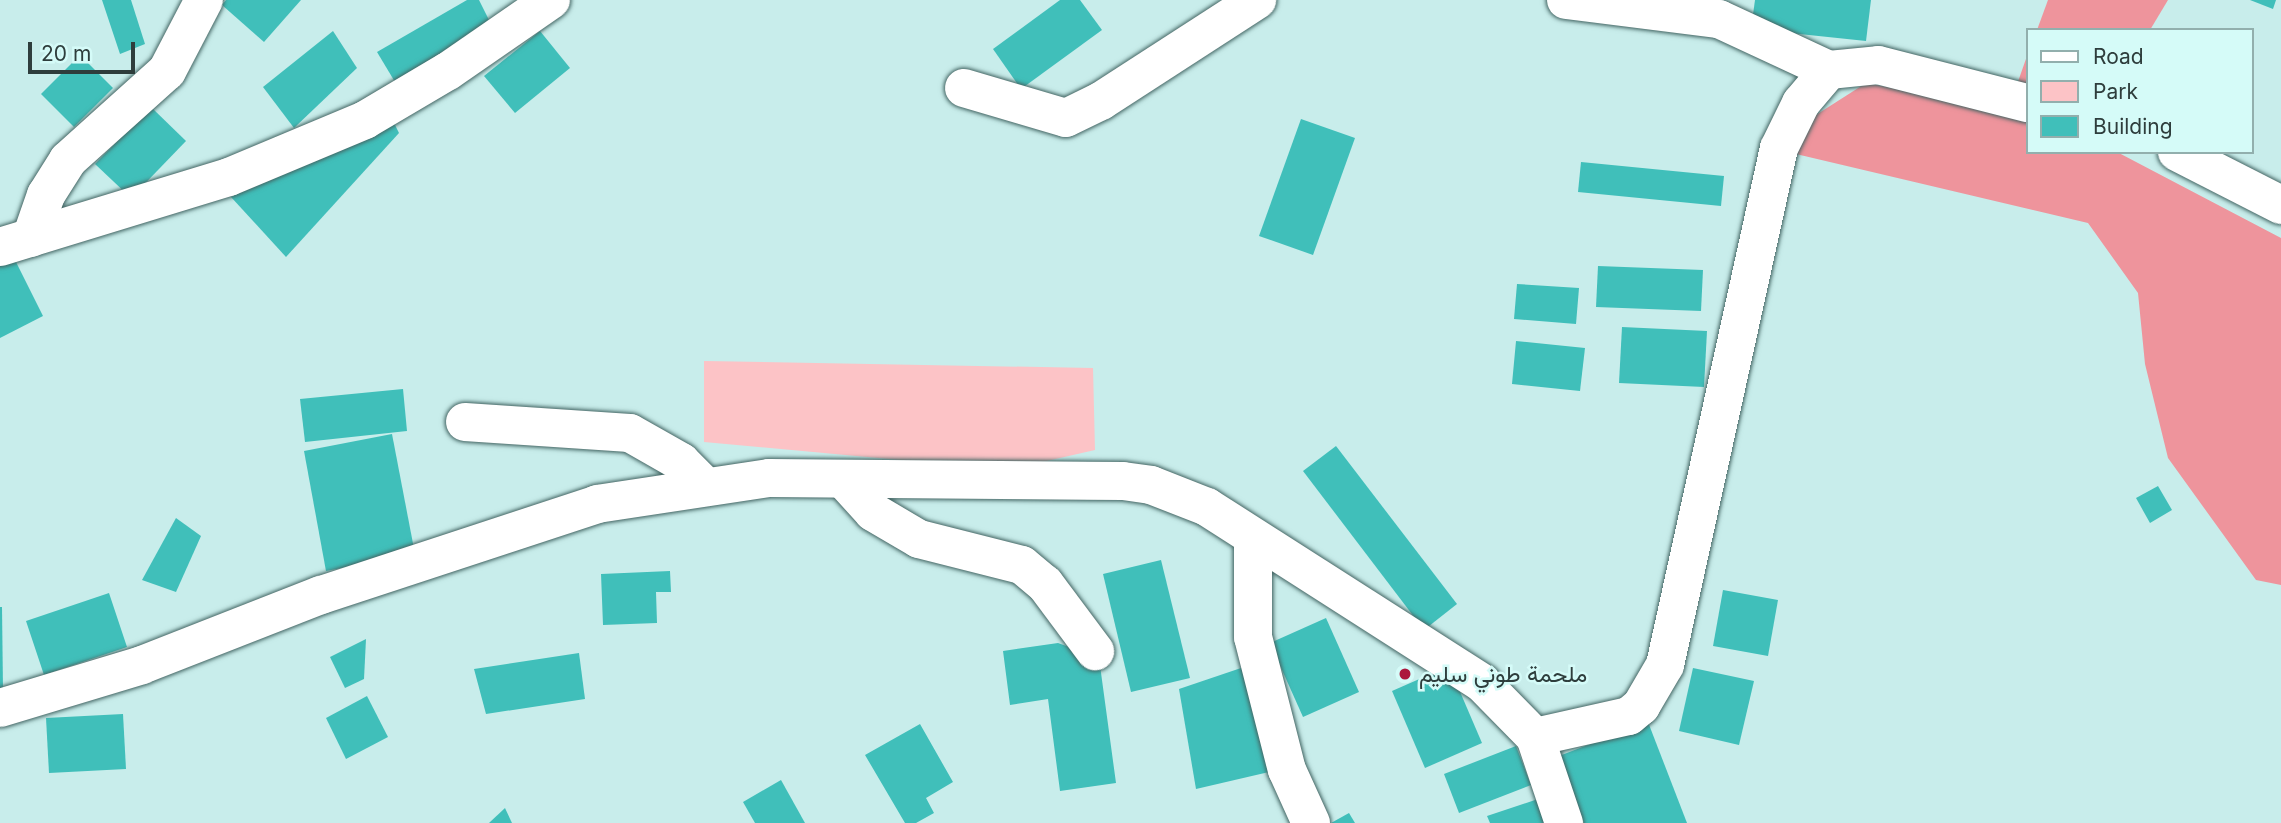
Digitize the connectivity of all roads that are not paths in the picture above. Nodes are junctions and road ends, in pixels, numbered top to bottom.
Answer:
1 (204, 0) edge
2 (551, 0) edge
3 (1257, 0) edge
4 (1566, 0) edge
5 (1829, 70) junction
6 (964, 89) dead end
7 (2025, 102) edge
8 (2181, 154) edge
9 (2281, 205) edge
10 (15, 242) edge
11 (465, 422) dead end
12 (844, 480) junction
13 (703, 484) junction
14 (1253, 538) junction
15 (1095, 651) dead end
16 (0, 708) edge
17 (1535, 737) junction
18 (1311, 823) edge
19 (1564, 823) edge

1 - 10 street
2 - 10 street
3 - 6 street
4 - 5 street
5 - 7 street
5 - 17 street
8 - 9 street
11 - 13 street
12 - 13 street
12 - 14 street
12 - 15 street
13 - 16 street
14 - 17 street
14 - 18 street
17 - 19 street

